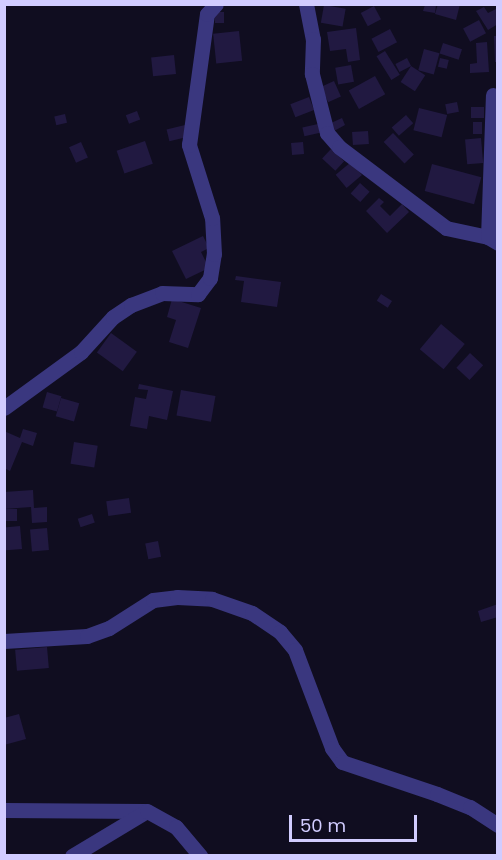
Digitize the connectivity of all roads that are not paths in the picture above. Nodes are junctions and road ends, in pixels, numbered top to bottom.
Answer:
1 (216, 4) edge
2 (306, 4) edge
3 (493, 95) dead end
4 (493, 240) edge
5 (4, 408) edge
6 (4, 641) edge
7 (42, 809) junction
8 (4, 810) edge
9 (147, 811) junction
10 (4, 822) edge
11 (498, 825) edge
12 (72, 855) edge
13 (200, 855) edge

1 - 5 street
2 - 4 street
3 - 4 street
6 - 11 street
7 - 8 street
7 - 9 street
7 - 10 street
9 - 12 street
9 - 13 street

